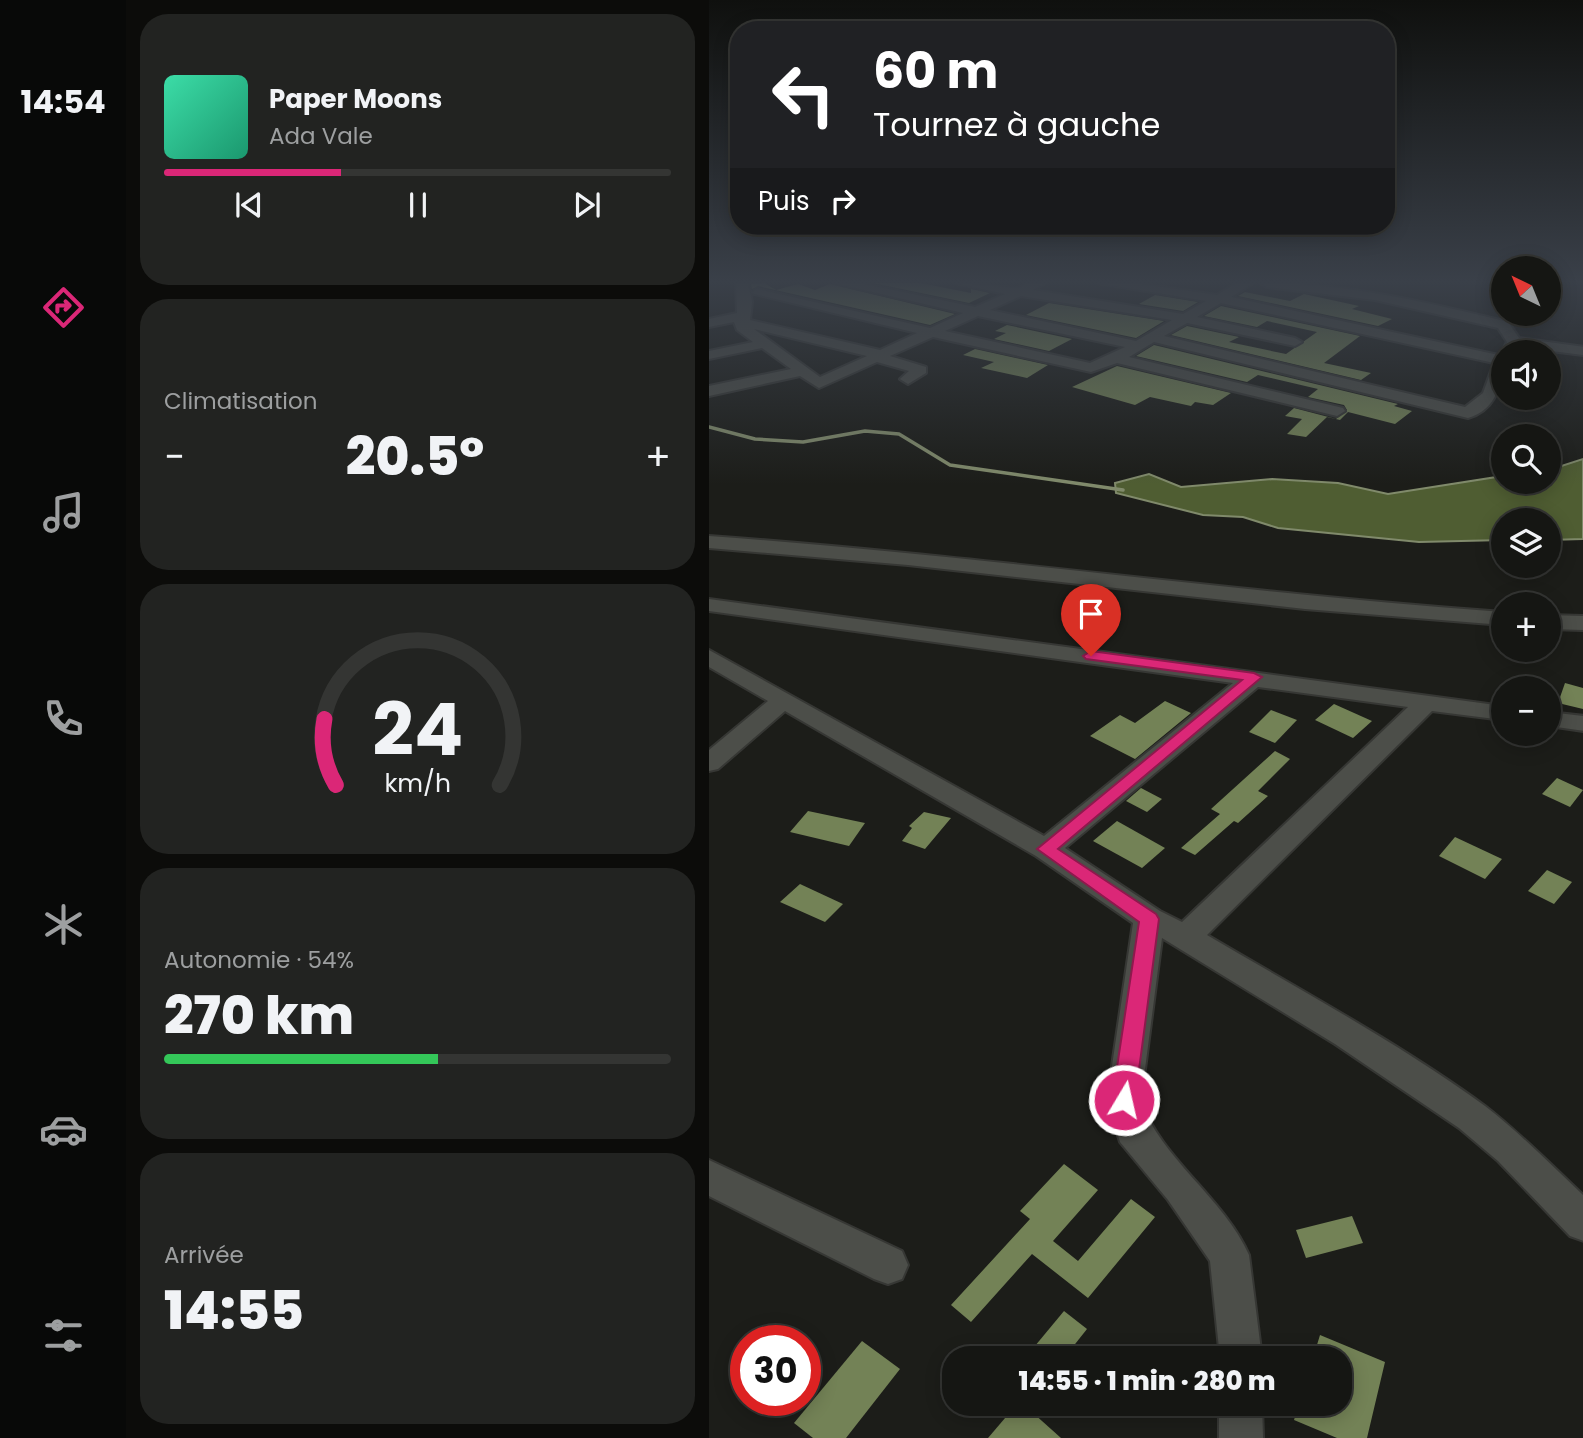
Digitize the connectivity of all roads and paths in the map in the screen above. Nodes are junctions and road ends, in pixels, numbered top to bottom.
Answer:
1 (733, 350) edge
2 (771, 350) edge
3 (857, 350) edge
4 (891, 350) edge
5 (1010, 350) edge
6 (1129, 350) edge
7 (1185, 350) edge
8 (1457, 350) edge
9 (709, 355) edge
10 (879, 356) junction
11 (1491, 357) edge
12 (1116, 358) junction
13 (800, 372) junction
14 (908, 379) dead end
15 (709, 391) edge
16 (1491, 391) edge
17 (1337, 411) dead end
18 (709, 542) edge
19 (709, 604) edge
20 (1491, 619) edge
21 (1561, 622) edge
22 (1583, 622) edge
23 (709, 657) edge
24 (1254, 677) junction
25 (783, 700) junction
26 (1426, 703) junction
27 (1491, 711) edge
28 (1561, 721) edge
29 (1583, 724) edge
30 (709, 763) edge
31 (1046, 849) junction
32 (1149, 919) junction
33 (1186, 937) junction
34 (709, 1177) edge
35 (1583, 1223) edge
36 (888, 1265) dead end
37 (1240, 1346) edge
38 (1241, 1416) edge
39 (1241, 1438) edge

1 - 9 street
2 - 13 street
3 - 10 street
4 - 10 street
5 - 12 street
6 - 12 street
7 - 16 street
8 - 11 street
10 - 13 street
10 - 14 street
12 - 17 street
13 - 15 street
18 - 20 street
19 - 24 street
21 - 22 street
23 - 25 street
24 - 26 street
24 - 31 street
25 - 30 street
25 - 31 street
26 - 27 street
26 - 33 street
28 - 29 street
31 - 32 street
32 - 33 street
32 - 37 street
33 - 35 street
34 - 36 street
38 - 39 street

